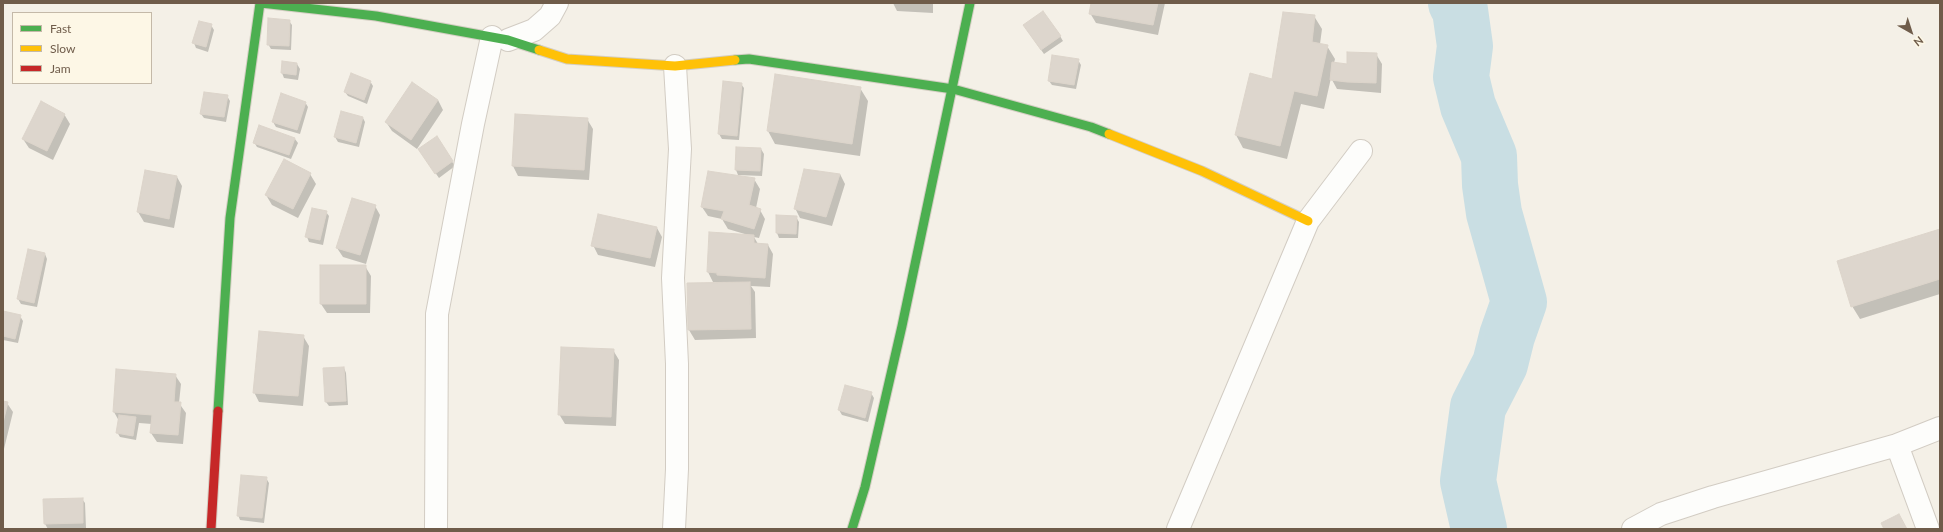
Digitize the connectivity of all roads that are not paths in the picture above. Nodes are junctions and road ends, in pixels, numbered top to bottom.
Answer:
1 (261, 3) edge
2 (557, 3) edge
3 (970, 3) edge
4 (500, 39) junction
5 (675, 66) junction
6 (953, 89) junction
7 (1361, 151) dead end
8 (1308, 220) junction
9 (1940, 428) edge
10 (1897, 445) junction
11 (211, 529) edge
12 (436, 529) edge
13 (674, 529) edge
14 (852, 529) edge
15 (1178, 529) edge
16 (1633, 529) edge
17 (1928, 529) edge

1 - 4 street
1 - 11 street
2 - 4 street
3 - 6 street
4 - 5 street
4 - 12 street
5 - 6 street
5 - 13 street
6 - 8 street
6 - 14 street
7 - 8 street
8 - 15 street
9 - 10 street
10 - 16 street
10 - 17 street

